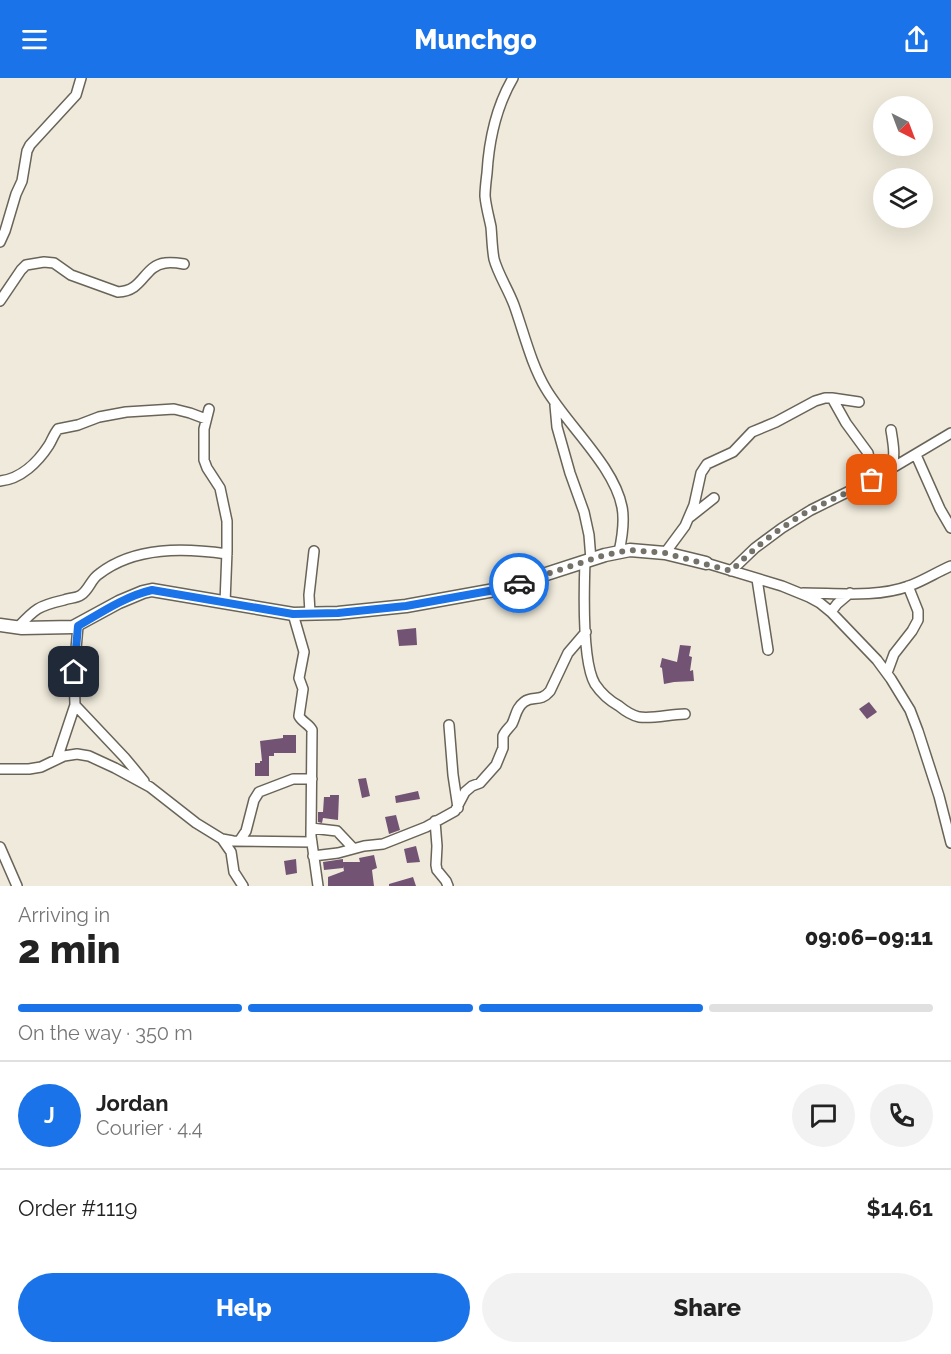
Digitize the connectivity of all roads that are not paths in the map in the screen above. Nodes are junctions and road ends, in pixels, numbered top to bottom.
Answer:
1 (81, 78) edge
2 (513, 78) edge
3 (0, 242) edge
4 (184, 264) dead end
5 (0, 301) edge
6 (832, 398) junction
7 (555, 402) junction
8 (859, 402) dead end
9 (209, 409) dead end
10 (206, 419) junction
11 (891, 430) dead end
12 (951, 433) edge
13 (916, 455) junction
14 (891, 469) junction
15 (872, 480) junction
16 (0, 481) edge
17 (714, 498) dead end
18 (688, 519) junction
19 (951, 528) edge
20 (314, 551) dead end
21 (619, 552) junction
22 (665, 553) junction
23 (227, 554) junction
24 (588, 560) junction
25 (705, 563) joint
26 (951, 566) edge
27 (731, 571) junction
28 (757, 579) junction
29 (908, 586) junction
30 (799, 593) junction
31 (850, 593) junction
32 (225, 603) junction
33 (831, 612) junction
34 (293, 614) junction
35 (310, 614) junction
36 (0, 625) edge
37 (78, 626) junction
38 (18, 627) junction
39 (586, 632) junction
40 (768, 650) dead end
41 (886, 673) junction
42 (75, 705) junction
43 (685, 714) dead end
44 (449, 724) dead end
45 (57, 759) junction
46 (0, 769) edge
47 (312, 779) junction
48 (150, 787) junction
49 (458, 808) junction
50 (435, 821) junction
51 (311, 828) junction
52 (222, 839) junction
53 (240, 840) junction
54 (312, 842) junction
55 (951, 843) edge
56 (0, 847) edge
57 (353, 848) junction
58 (313, 856) junction
59 (17, 886) edge
60 (243, 886) edge
61 (318, 886) edge
62 (448, 886) edge

1 - 3 street
2 - 7 street
4 - 5 street
6 - 8 street
6 - 15 street
6 - 18 street
7 - 21 street
7 - 24 street
9 - 10 street
10 - 16 street
10 - 23 street
11 - 14 street
12 - 13 street
13 - 14 street
13 - 19 street
14 - 15 street
15 - 27 street
17 - 18 street
18 - 22 street
20 - 35 street
21 - 22 street
21 - 24 street
22 - 25 street
23 - 32 street
23 - 38 street
24 - 35 street
24 - 39 street
25 - 27 street
26 - 29 street
27 - 28 street
28 - 30 street
28 - 40 street
29 - 31 street
29 - 41 street
30 - 31 street
30 - 33 street
31 - 33 street
32 - 34 street
32 - 37 street
33 - 41 street
34 - 35 street
34 - 47 street
36 - 38 street
37 - 38 street
37 - 42 street
39 - 43 street
39 - 49 street
41 - 55 street
42 - 45 street
42 - 48 street
44 - 49 street
45 - 46 street
45 - 48 street
47 - 51 street
47 - 53 street
48 - 52 street
49 - 50 street
50 - 57 street
50 - 62 street
51 - 54 street
51 - 57 street
52 - 53 street
52 - 60 street
53 - 54 street
54 - 58 street
56 - 59 street
57 - 58 street
58 - 61 street

